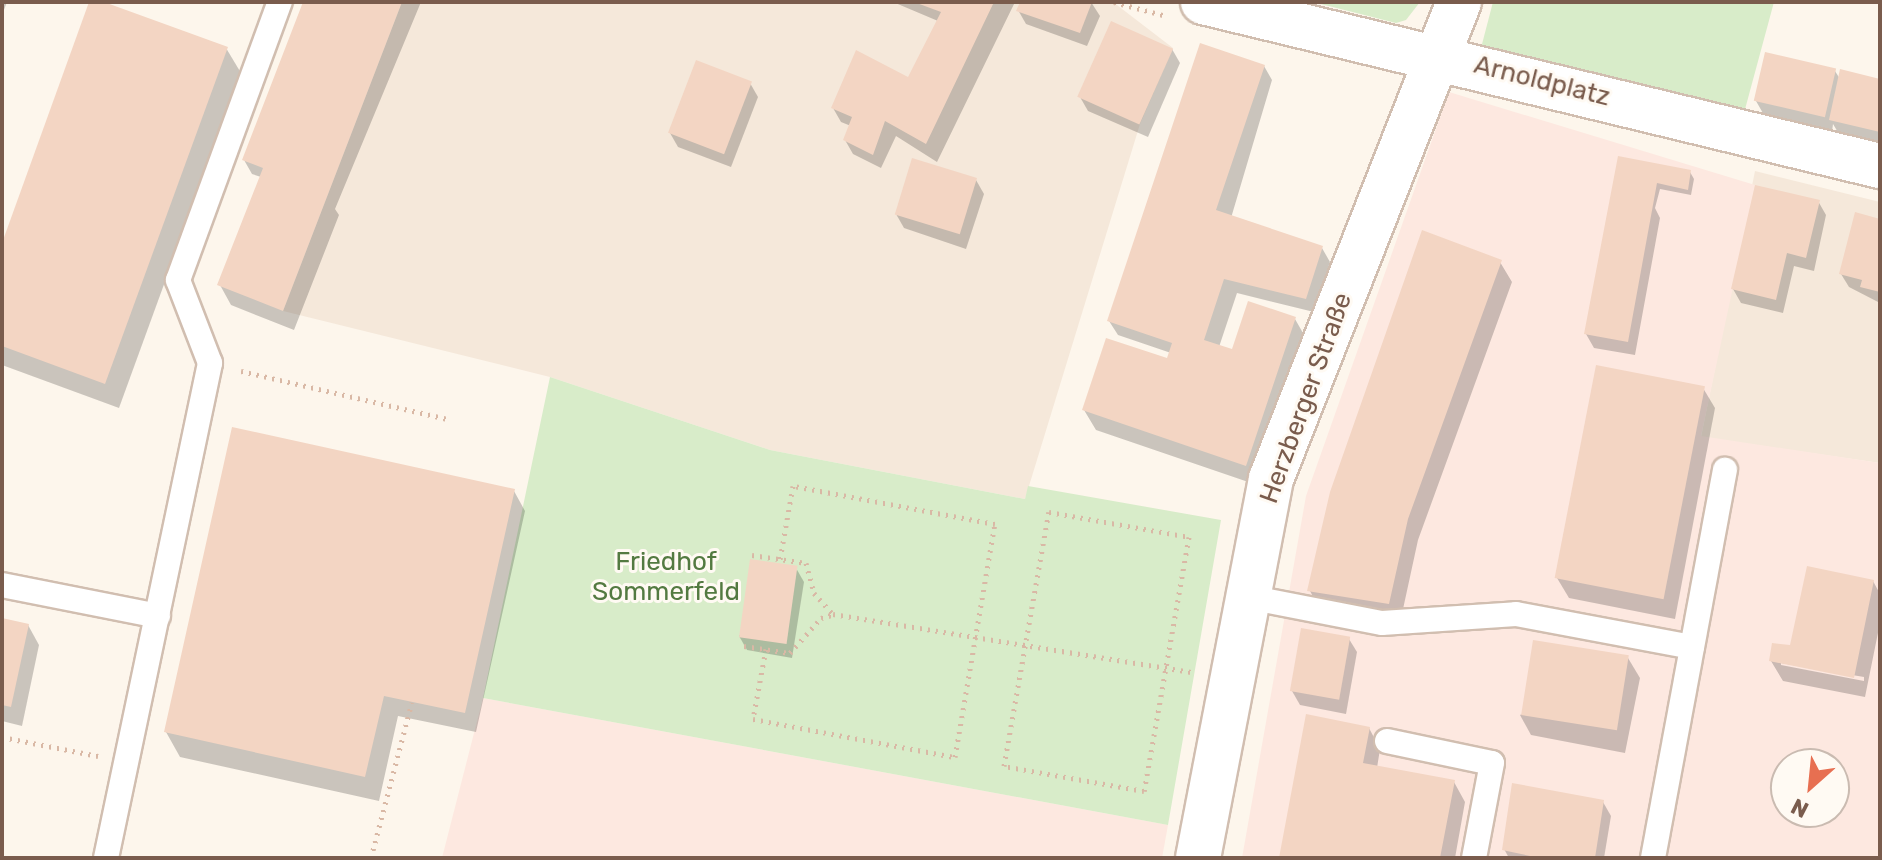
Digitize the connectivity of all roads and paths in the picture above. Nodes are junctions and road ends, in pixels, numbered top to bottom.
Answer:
1 (280, 2) edge
2 (1203, 2) edge
3 (1459, 2) edge
4 (1437, 55) junction
5 (1880, 166) edge
6 (210, 363) junction
7 (447, 419) dead end
8 (1725, 470) dead end
9 (752, 555) dead end
10 (780, 560) junction
11 (2, 585) edge
12 (1248, 597) junction
13 (833, 614) junction
14 (158, 616) junction
15 (975, 637) junction
16 (744, 646) dead end
17 (1026, 646) junction
18 (1692, 647) junction
19 (766, 649) junction
20 (1166, 668) junction
21 (1231, 679) junction
22 (412, 702) dead end
23 (2, 737) edge
24 (1387, 741) dead end
25 (127, 762) junction
26 (106, 858) edge
27 (371, 858) edge
28 (1198, 858) edge
29 (1474, 858) edge
30 (1653, 858) edge

1 - 6 lane
2 - 4 main road, Arnoldplatz
3 - 4 main road, Herzberger Straße
4 - 5 main road, Arnoldplatz
4 - 12 main road, Herzberger Straße
6 - 7 path
6 - 14 lane
8 - 18 lane
9 - 10 path
10 - 13 path
10 - 15 path
11 - 14 lane
12 - 18 lane
12 - 21 main road, Herzberger Straße
13 - 15 path
13 - 19 path
14 - 25 lane
15 - 17 path
15 - 19 path
16 - 19 path
17 - 20 path
17 - 20 path
17 - 20 path
18 - 30 lane
20 - 21 path
21 - 28 main road, Herzberger Straße
22 - 27 path
23 - 25 path
24 - 29 lane
25 - 26 lane

